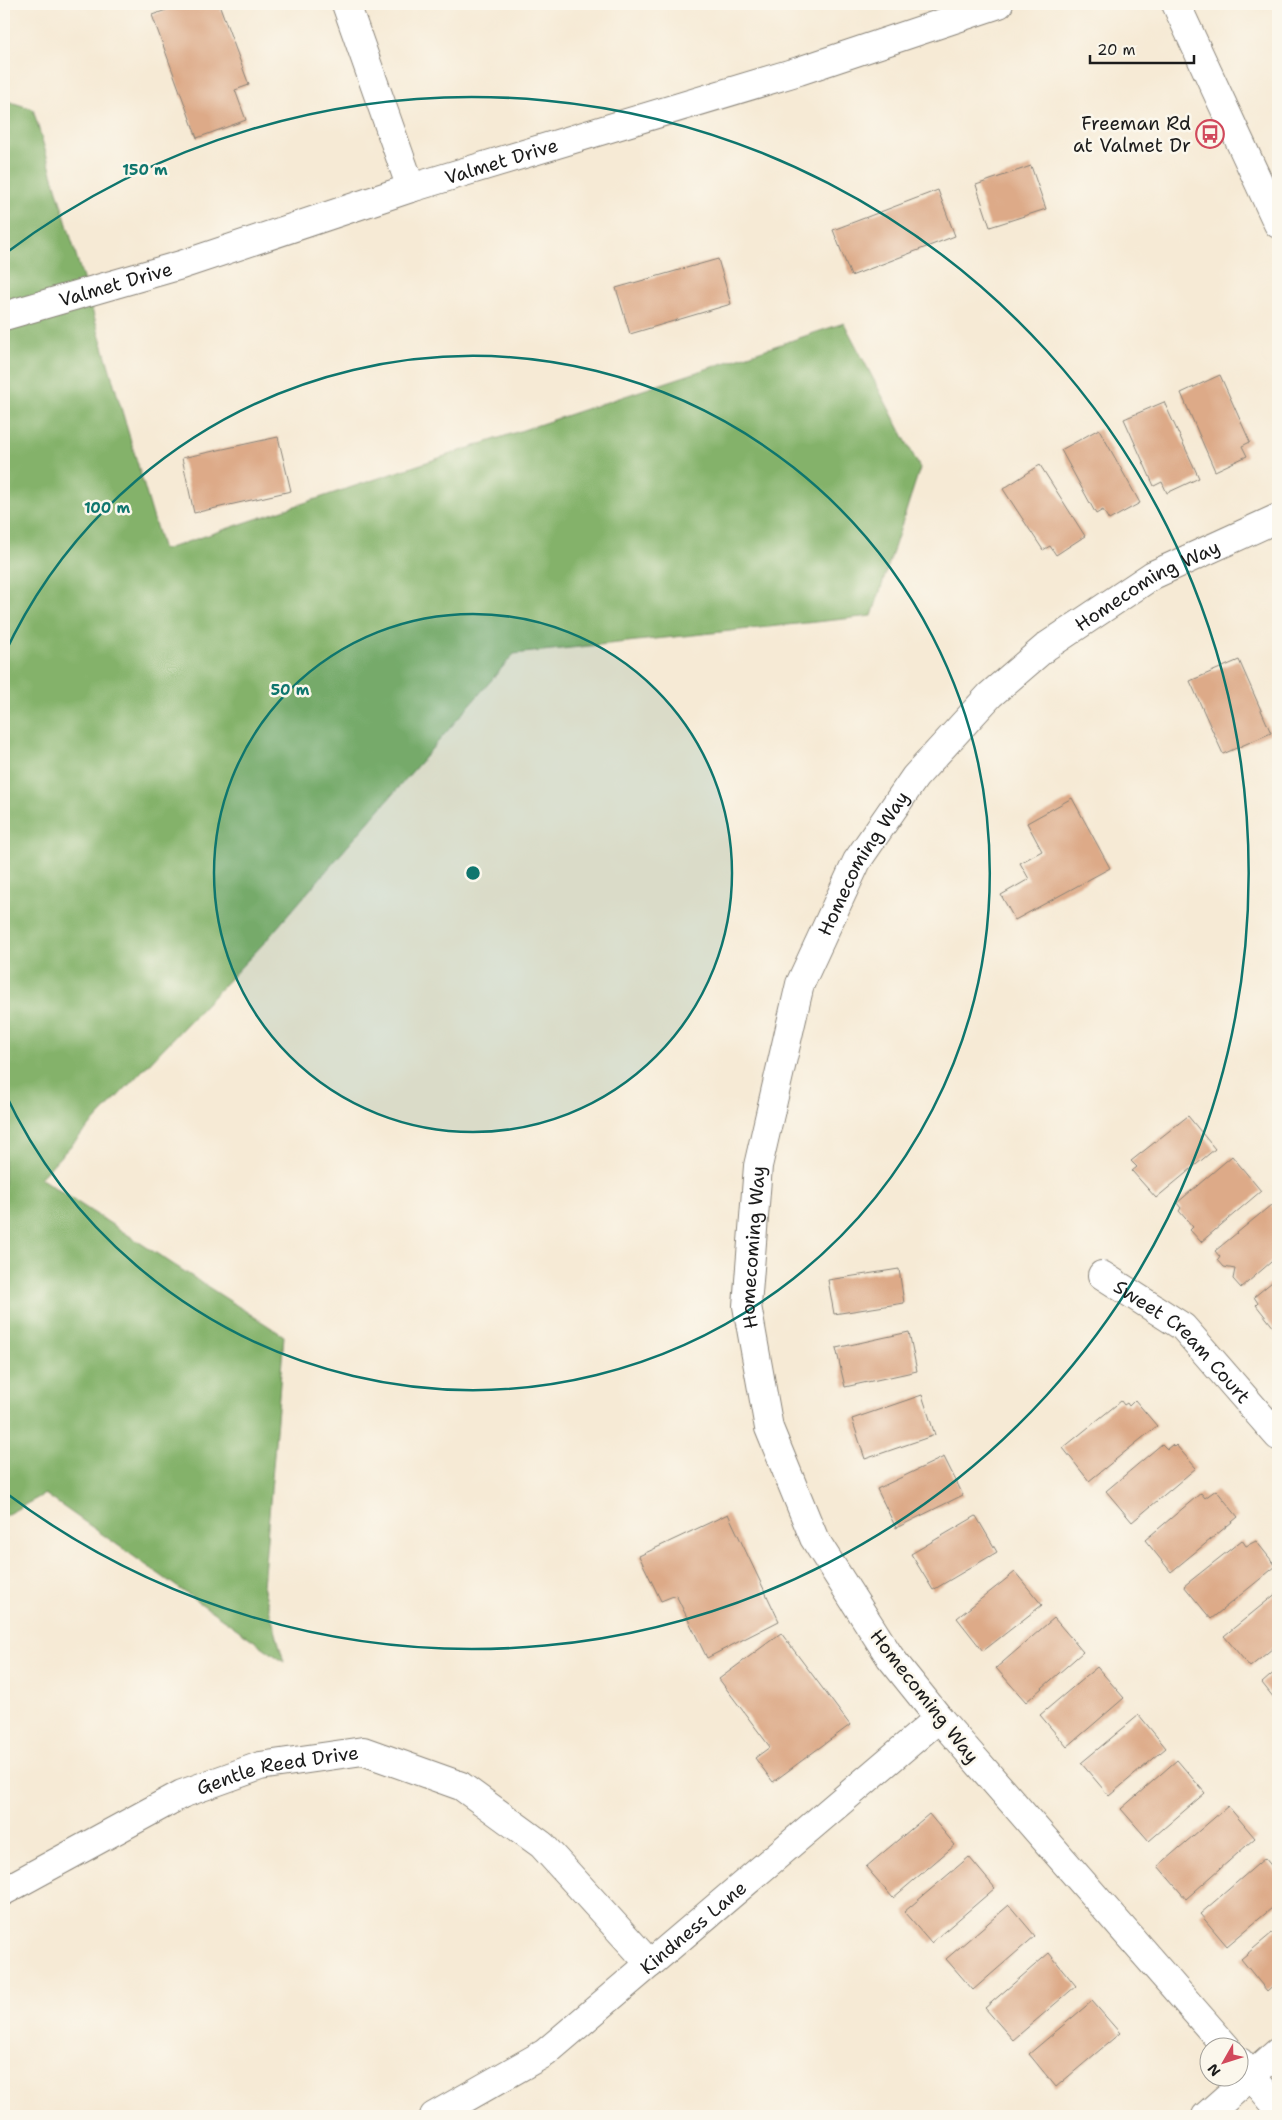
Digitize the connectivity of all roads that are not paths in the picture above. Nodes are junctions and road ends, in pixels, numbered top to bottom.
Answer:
1 (346, 4) edge
2 (999, 4) edge
3 (1176, 4) edge
4 (411, 188) junction
5 (1278, 224) edge
6 (4, 316) edge
7 (1278, 518) edge
8 (1102, 1275) dead end
9 (1278, 1436) edge
10 (939, 1718) junction
11 (4, 1891) edge
12 (650, 1964) junction
13 (1217, 2038) edge
14 (1278, 2052) edge
15 (1250, 2066) edge
16 (1250, 2075) edge
17 (1229, 2088) edge
18 (1278, 2108) edge
19 (434, 2116) edge
20 (1206, 2116) edge

1 - 4 street
2 - 4 street, Valmet Drive
3 - 5 street
4 - 6 street, Valmet Drive
7 - 10 street, Homecoming Way
8 - 9 street, Sweet Cream Court
10 - 12 street, Kindness Lane
10 - 13 street, Homecoming Way
11 - 12 street, Gentle Reed Drive
12 - 19 street, Kindness Lane
14 - 15 street
16 - 18 street
17 - 20 street

